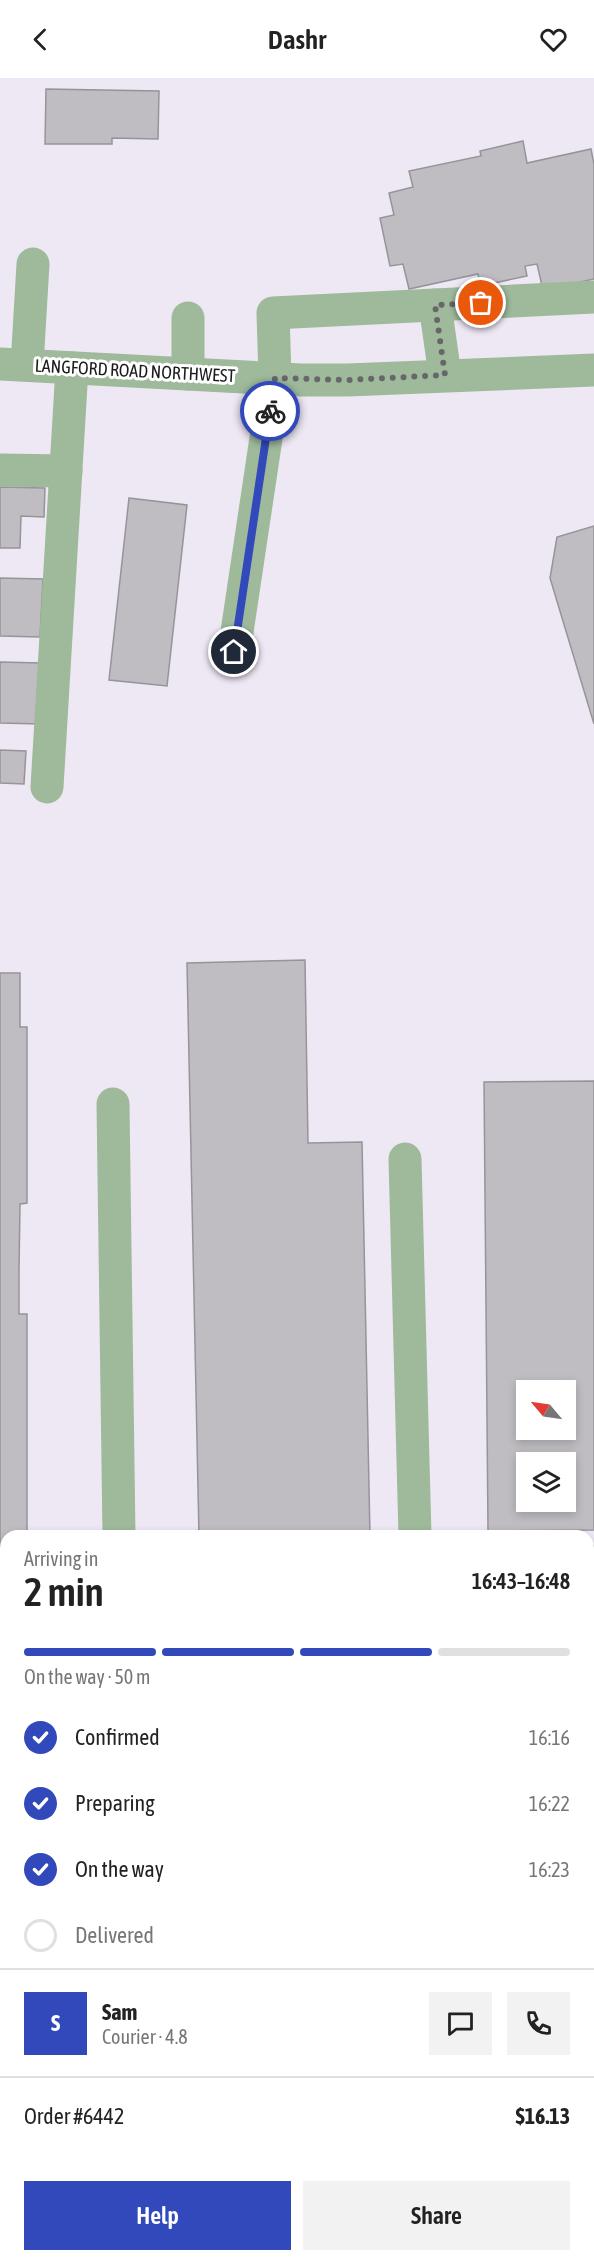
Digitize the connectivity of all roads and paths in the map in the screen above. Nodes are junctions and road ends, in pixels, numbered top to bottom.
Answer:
1 (33, 264) dead end
2 (594, 297) edge
3 (435, 305) junction
4 (188, 318) dead end
5 (14, 364) edge
6 (72, 368) junction
7 (594, 370) edge
8 (188, 374) junction
9 (445, 375) junction
10 (275, 378) junction
11 (0, 470) edge
12 (66, 471) junction
13 (234, 652) dead end
14 (47, 787) dead end
15 (113, 1104) dead end
16 (405, 1159) dead end
17 (118, 1530) edge
18 (415, 1530) edge

1 - 5 street
2 - 3 street
3 - 9 street
3 - 10 street
4 - 8 street
5 - 6 street, LANGFORD ROAD NORTHWEST
6 - 8 street, LANGFORD ROAD NORTHWEST
6 - 12 street
7 - 9 street, LANGFORD ROAD NORTHWEST
8 - 10 street, LANGFORD ROAD NORTHWEST
9 - 10 street, LANGFORD ROAD NORTHWEST
10 - 13 street
11 - 12 street
12 - 14 street
15 - 17 street
16 - 18 street

